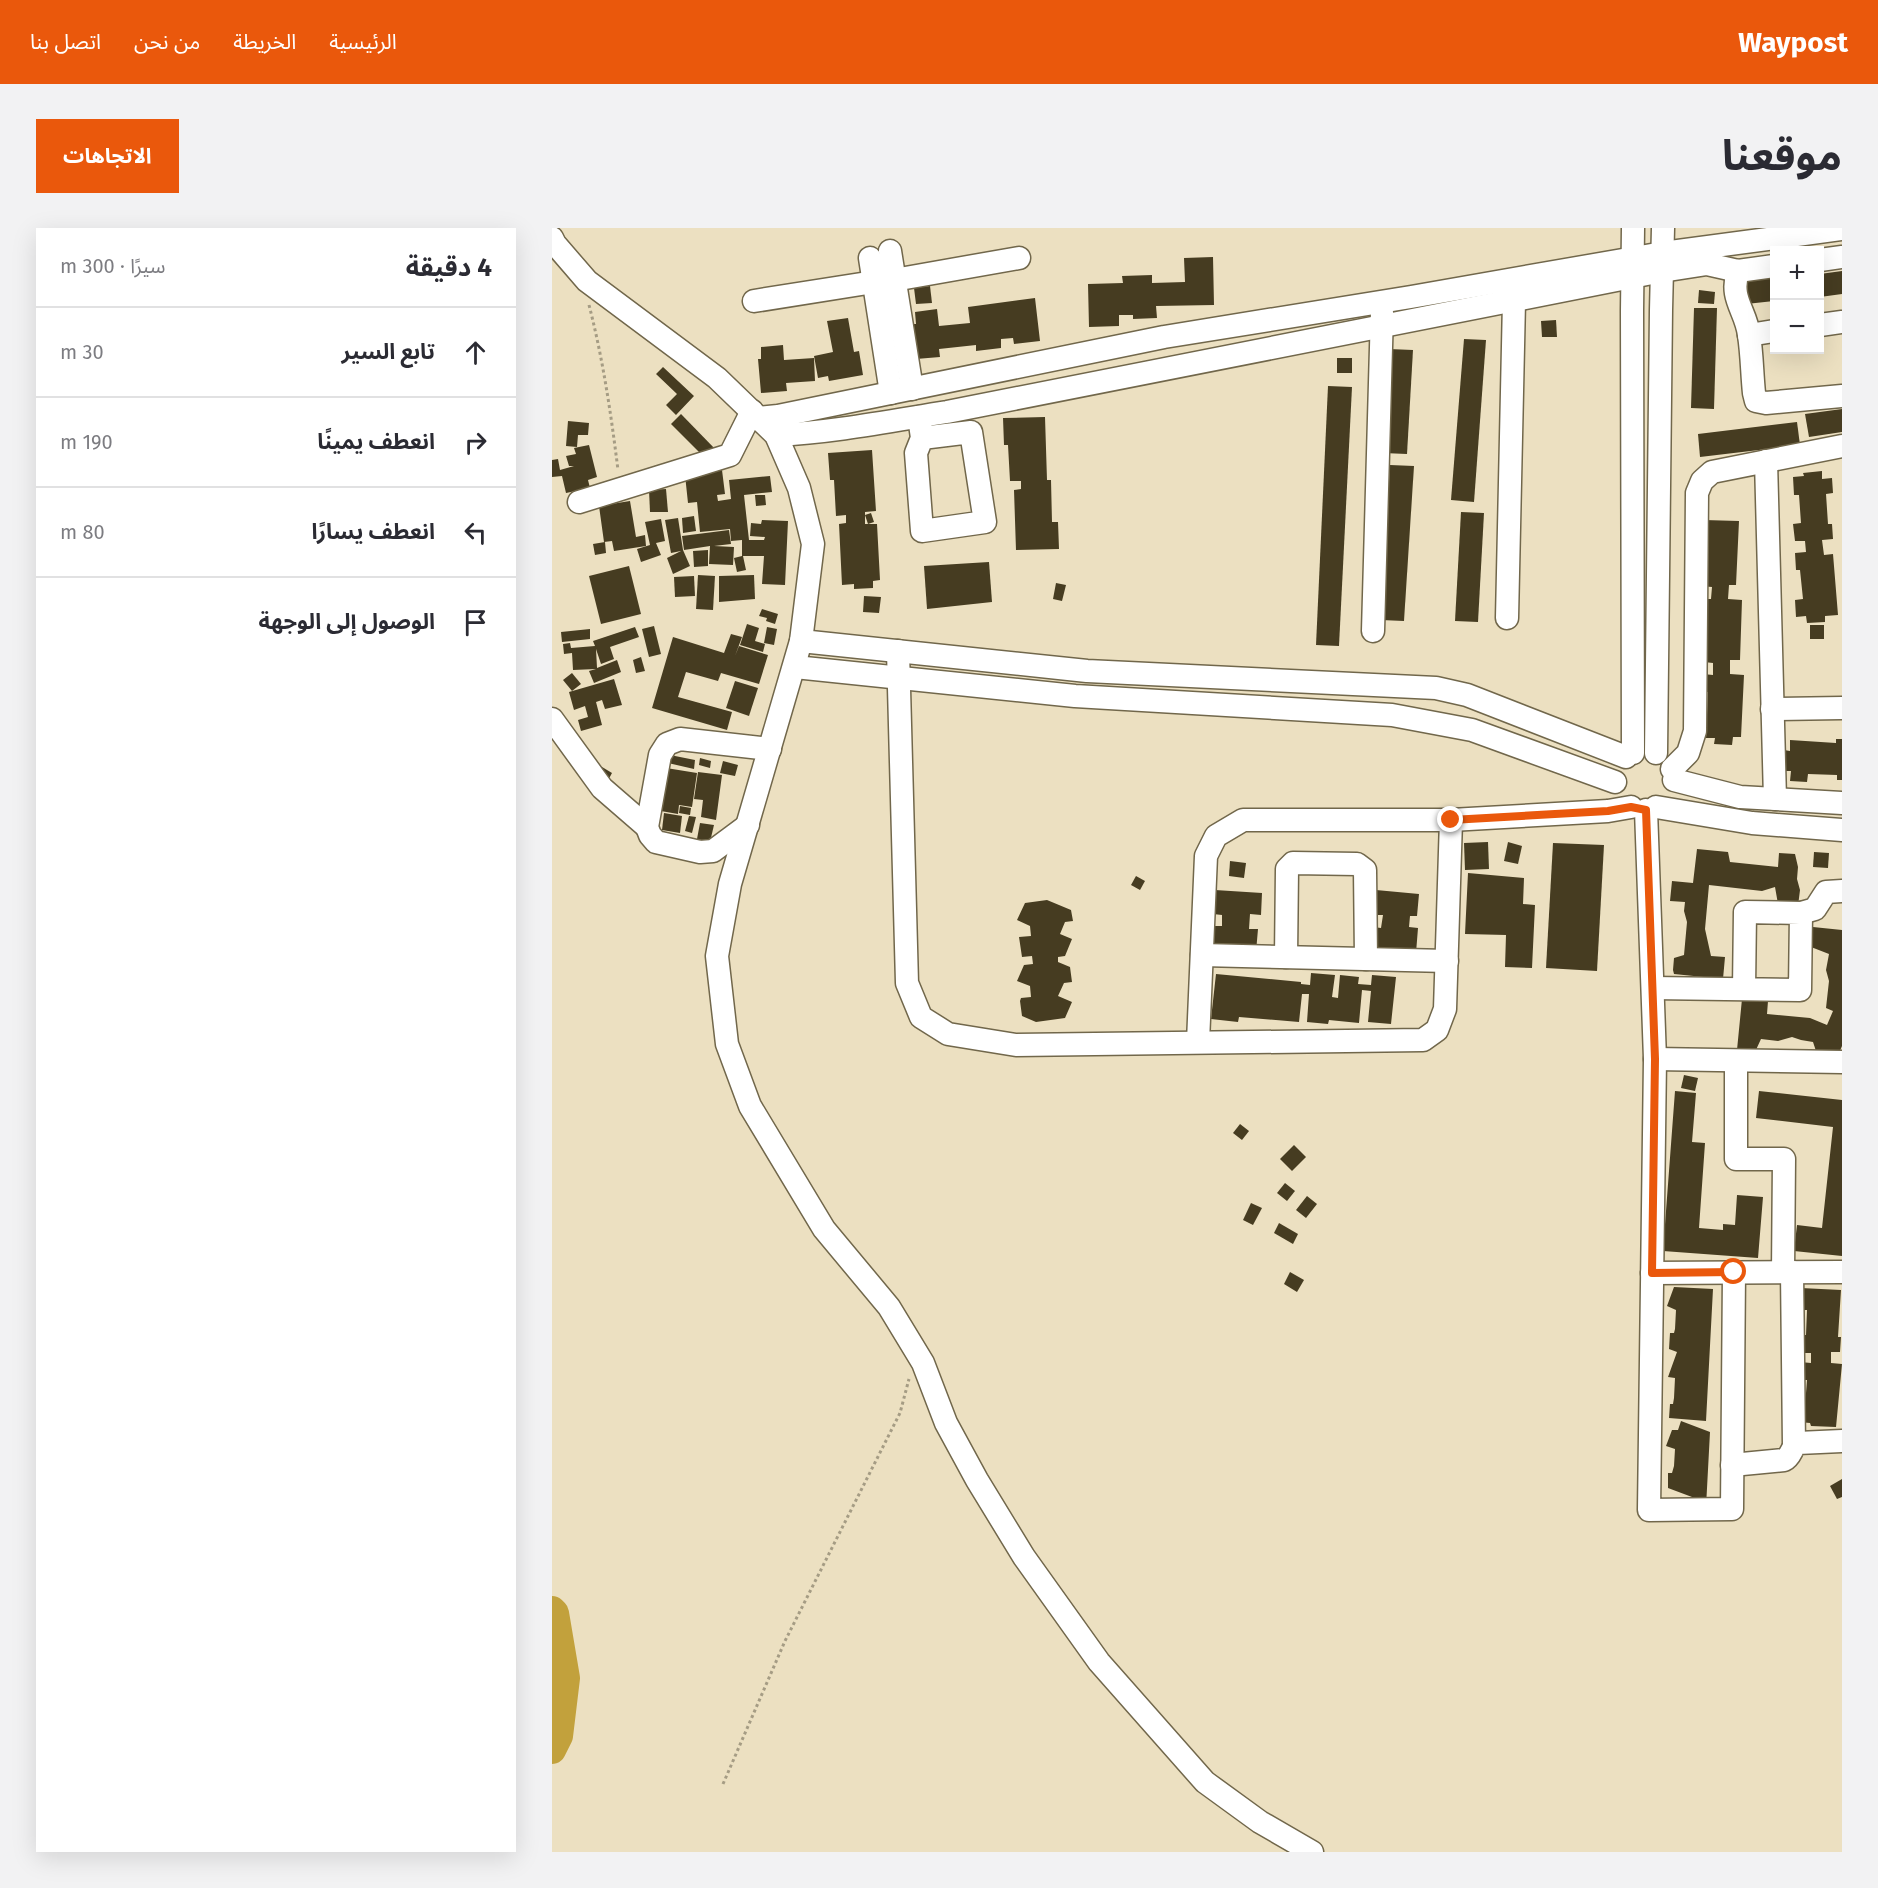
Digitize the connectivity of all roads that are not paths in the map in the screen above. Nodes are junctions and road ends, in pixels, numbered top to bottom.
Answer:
1 (1633, 228) edge
2 (1663, 228) edge
3 (1842, 229) edge
4 (552, 238) edge
5 (880, 255) dead end
6 (1842, 257) edge
7 (1019, 258) dead end
8 (1824, 259) edge
9 (1725, 261) junction
10 (1663, 262) junction
11 (1770, 266) edge
12 (1633, 268) junction
13 (884, 281) junction
14 (754, 301) dead end
15 (1514, 301) junction
16 (1383, 302) junction
17 (1842, 322) edge
18 (1824, 324) edge
19 (1381, 326) junction
20 (1770, 332) edge
21 (1749, 335) junction
22 (902, 391) junction
23 (1842, 396) edge
24 (947, 412) junction
25 (755, 414) junction
26 (921, 427) junction
27 (951, 434) junction
28 (776, 435) junction
29 (1842, 447) edge
30 (1766, 461) junction
31 (579, 502) dead end
32 (1507, 618) dead end
33 (1373, 631) dead end
34 (801, 641) junction
35 (898, 651) junction
36 (795, 666) junction
37 (899, 677) junction
38 (1842, 708) edge
39 (1772, 709) junction
40 (552, 719) edge
41 (770, 749) junction
42 (1656, 753) junction
43 (1630, 755) junction
44 (1673, 775) junction
45 (1615, 782) junction
46 (1774, 799) junction
47 (1842, 803) edge
48 (1644, 808) junction
49 (1451, 820) junction
50 (748, 825) junction
51 (647, 827) junction
52 (1842, 830) edge
53 (1842, 891) edge
54 (1801, 913) junction
55 (1202, 955) junction
56 (1286, 957) junction
57 (1366, 959) junction
58 (1447, 961) junction
59 (1653, 988) junction
60 (1744, 989) junction
61 (1198, 1042) junction
62 (1655, 1059) junction
63 (1736, 1061) junction
64 (1842, 1062) edge
65 (1734, 1272) junction
66 (1787, 1272) junction
67 (1842, 1272) edge
68 (1652, 1273) junction
69 (1842, 1442) edge
70 (1794, 1446) junction
71 (1732, 1465) junction
72 (1312, 1852) edge

1 - 12 street
2 - 10 street
3 - 9 street
4 - 25 street
5 - 13 street
6 - 8 street
7 - 13 street
9 - 10 street
9 - 11 street
9 - 21 street
10 - 12 street
10 - 42 street
12 - 15 street
12 - 16 street
12 - 43 street
13 - 14 street
13 - 22 street
15 - 19 street
15 - 32 street
16 - 19 street
16 - 22 street
17 - 18 street
19 - 24 street
19 - 33 street
20 - 21 street
21 - 23 street
22 - 25 street
24 - 26 street
24 - 27 street
25 - 28 street
25 - 31 street
26 - 27 street
26 - 27 street
26 - 28 street
28 - 34 street
29 - 30 street
30 - 39 street
30 - 44 street
34 - 35 street
34 - 36 street
35 - 37 street
35 - 43 street
36 - 37 street
36 - 41 street
37 - 45 street
37 - 61 street
38 - 39 street
39 - 46 street
40 - 51 street
41 - 50 street
41 - 51 street
42 - 43 street
42 - 44 street
43 - 45 street
44 - 46 street
44 - 48 street
45 - 48 street
46 - 47 street
48 - 49 street
48 - 52 street
48 - 59 street
49 - 55 street
49 - 58 street
50 - 51 street
50 - 72 street
53 - 54 street
54 - 60 street
54 - 60 street
55 - 56 street
55 - 61 street
56 - 57 street
56 - 57 street
57 - 58 street
58 - 61 street
59 - 60 street
59 - 62 street
62 - 63 street
62 - 68 street
63 - 64 street
63 - 66 street
65 - 66 street
65 - 68 street
65 - 71 street
66 - 67 street
66 - 70 street
68 - 71 street
69 - 70 street
70 - 71 street

